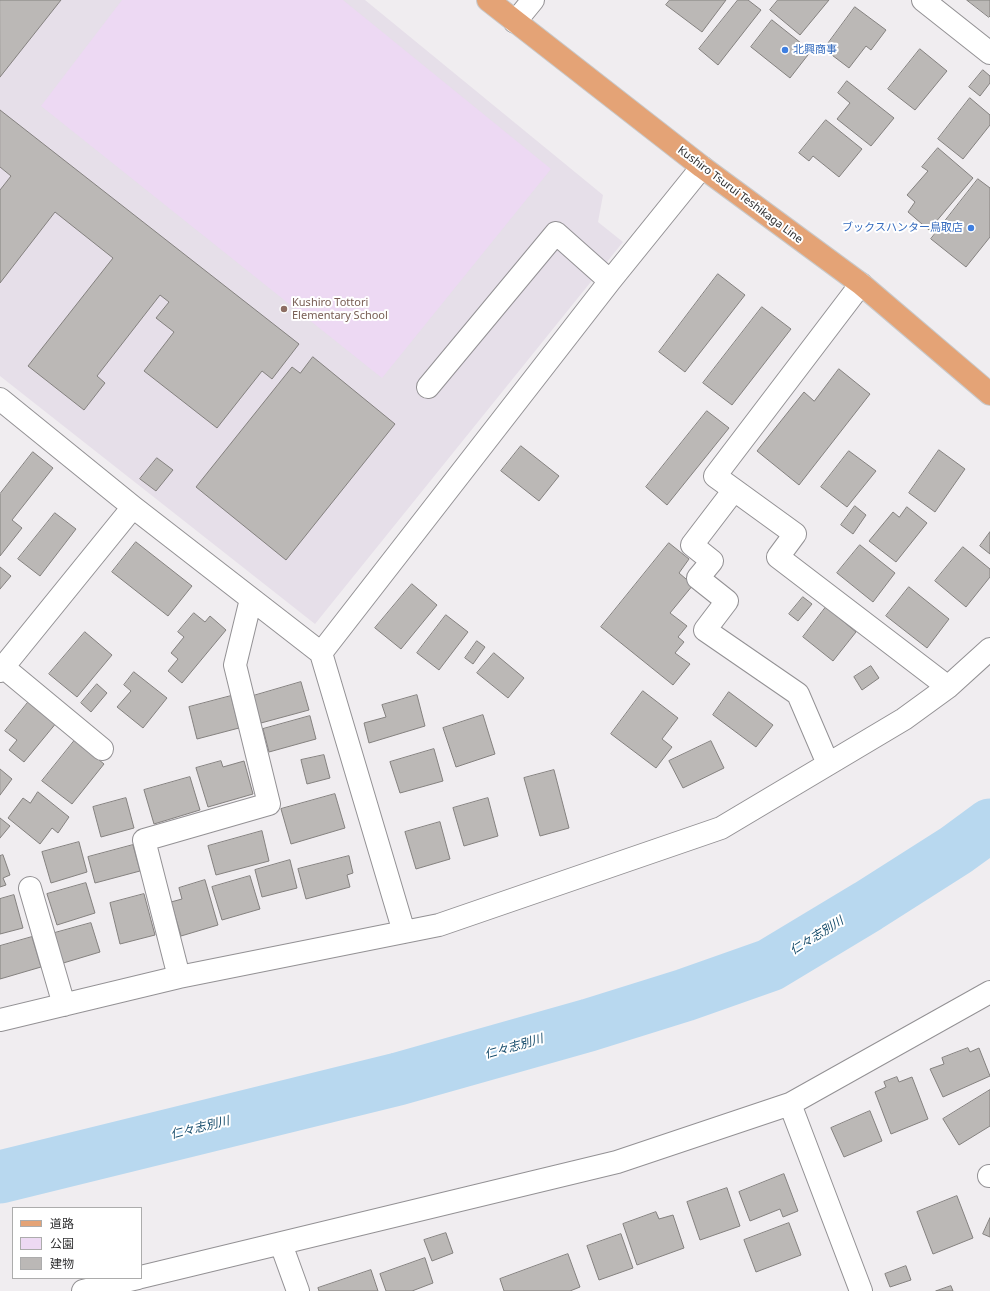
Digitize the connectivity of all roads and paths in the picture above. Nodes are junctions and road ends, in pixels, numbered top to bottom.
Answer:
1 (488, 0) edge
2 (533, 0) edge
3 (923, 0) edge
4 (515, 22) junction
5 (990, 53) edge
6 (702, 167) junction
7 (610, 281) junction
8 (861, 284) junction
9 (428, 388) dead end
10 (990, 394) edge
11 (0, 399) edge
12 (734, 490) junction
13 (133, 507) junction
14 (252, 599) junction
15 (990, 649) edge
16 (321, 654) junction
17 (2, 669) edge
18 (948, 687) junction
19 (102, 749) dead end
20 (828, 764) junction
21 (30, 888) dead end
22 (404, 932) junction
23 (180, 977) junction
24 (990, 992) edge
25 (64, 1005) junction
26 (0, 1020) edge
27 (790, 1104) junction
28 (281, 1244) junction
29 (142, 1277) edge
30 (125, 1284) edge
31 (83, 1291) edge
32 (298, 1291) edge
33 (861, 1291) edge

1 - 4 main road, Kushiro Tsurui Teshikaga Line
2 - 4 street
3 - 5 street
4 - 6 main road, Kushiro Tsurui Teshikaga Line
6 - 7 street
6 - 8 main road, Kushiro Tsurui Teshikaga Line
7 - 9 street
7 - 16 street
8 - 10 main road, Kushiro Tsurui Teshikaga Line
8 - 12 street
11 - 13 street
12 - 18 street
12 - 20 street
13 - 14 street
13 - 17 street
14 - 16 street
14 - 23 street
15 - 18 street
16 - 22 street
17 - 19 street
18 - 20 street
20 - 22 street
21 - 25 street
22 - 23 street
23 - 25 street
24 - 27 street
25 - 26 street
27 - 28 street
27 - 33 street
28 - 29 street
28 - 32 street
30 - 31 street

